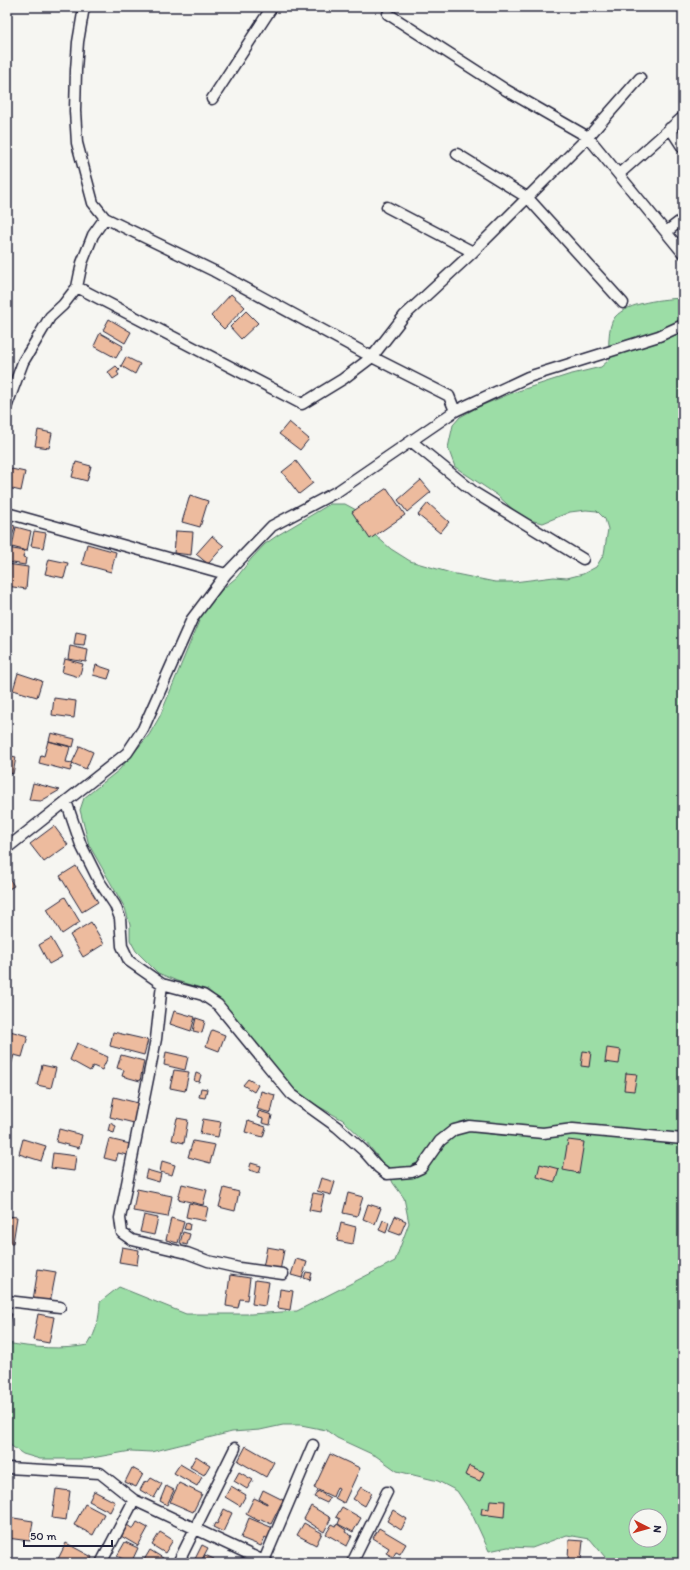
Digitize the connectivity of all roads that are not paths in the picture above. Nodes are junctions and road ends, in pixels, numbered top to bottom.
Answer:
1 (84, 7) edge
2 (272, 7) edge
3 (388, 14) dead end
4 (640, 78) dead end
5 (212, 99) dead end
6 (683, 117) edge
7 (670, 128) junction
8 (588, 137) junction
9 (683, 148) edge
10 (457, 154) dead end
11 (619, 174) junction
12 (528, 198) junction
13 (387, 207) dead end
14 (105, 218) junction
15 (683, 219) edge
16 (666, 232) junction
17 (473, 252) junction
18 (683, 253) edge
19 (77, 287) junction
20 (623, 303) dead end
21 (683, 325) edge
22 (372, 357) junction
23 (7, 405) edge
24 (455, 411) junction
25 (411, 441) junction
26 (7, 513) edge
27 (583, 559) dead end
28 (226, 574) junction
29 (66, 801) junction
30 (7, 848) edge
31 (162, 984) junction
32 (683, 1139) edge
33 (283, 1274) dead end
34 (7, 1301) edge
35 (60, 1307) dead end
36 (313, 1446) dead end
37 (235, 1448) dead end
38 (7, 1468) edge
39 (387, 1492) dead end
40 (134, 1500) junction
41 (195, 1528) junction
42 (265, 1562) edge
43 (101, 1563) edge
44 (178, 1563) edge
45 (352, 1563) edge

1 - 14 street
2 - 5 street
3 - 8 street
4 - 8 street
6 - 7 street
7 - 9 street
7 - 11 street
8 - 11 street
8 - 12 street
10 - 12 street
11 - 16 street
12 - 17 street
12 - 20 street
13 - 17 street
14 - 19 street
14 - 22 street
15 - 16 street
16 - 18 street
17 - 22 street
19 - 22 street
19 - 23 street
21 - 24 street
22 - 24 street
24 - 25 street
25 - 27 street
25 - 28 street
26 - 28 street
28 - 29 street
29 - 30 street
29 - 31 street
31 - 32 street
31 - 33 street
34 - 35 street
36 - 42 street
37 - 41 street
38 - 40 street
39 - 45 street
40 - 41 street
40 - 43 street
41 - 42 street
41 - 44 street

